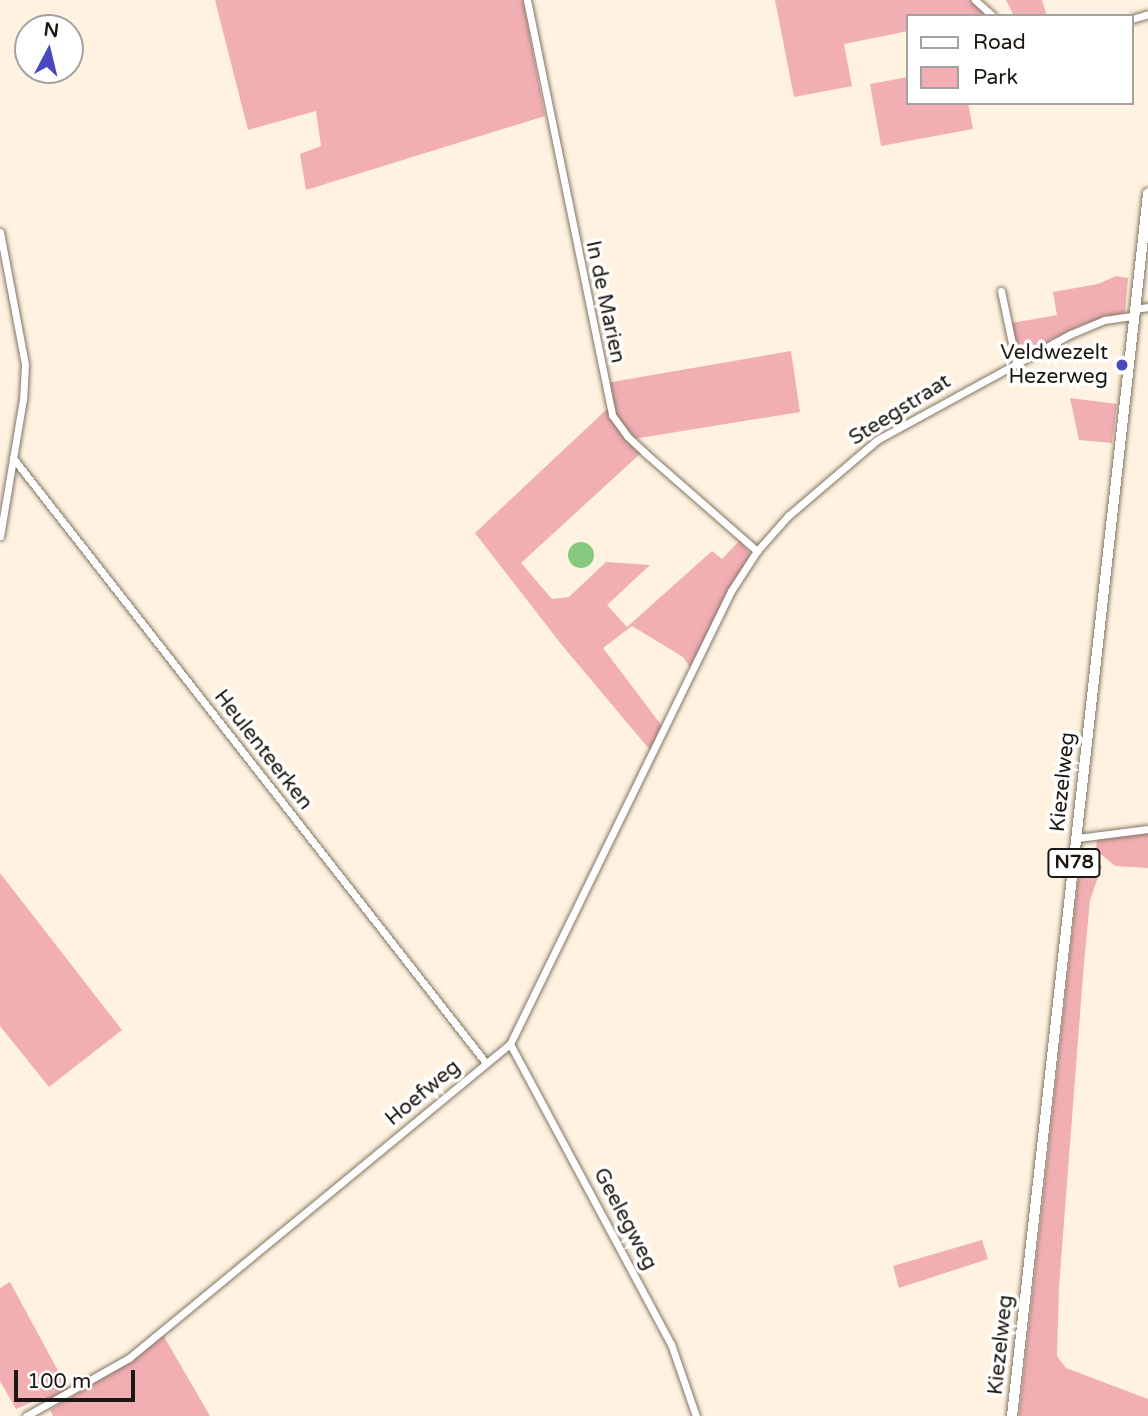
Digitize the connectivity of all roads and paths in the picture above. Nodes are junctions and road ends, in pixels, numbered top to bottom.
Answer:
1 (527, 0) edge
2 (975, 0) edge
3 (991, 14) edge
4 (1148, 194) edge
5 (0, 232) edge
6 (1001, 291) dead end
7 (1148, 307) edge
8 (1135, 313) junction
9 (1016, 362) junction
10 (13, 458) junction
11 (0, 536) edge
12 (757, 551) junction
13 (691, 671) joint
14 (1148, 829) edge
15 (1077, 838) junction
16 (510, 1044) junction
17 (486, 1063) junction
18 (26, 1416) edge
19 (695, 1416) edge
20 (1012, 1416) edge

1 - 12 street, In de Marien
2 - 3 street
4 - 8 main road, Kiezelweg / N78
5 - 10 street
6 - 9 street
7 - 8 street, Steegstraat
8 - 9 street, Steegstraat
8 - 15 main road, Kiezelweg / N78
9 - 12 street, Steegstraat
10 - 11 street
10 - 17 street, Heulenteerken
12 - 13 street, Steegstraat
13 - 16 street, Hoefweg
14 - 15 street
15 - 20 main road, Kiezelweg / N78
16 - 17 street, Hoefweg
16 - 19 street, Geelegweg
17 - 18 street, Hoefweg

